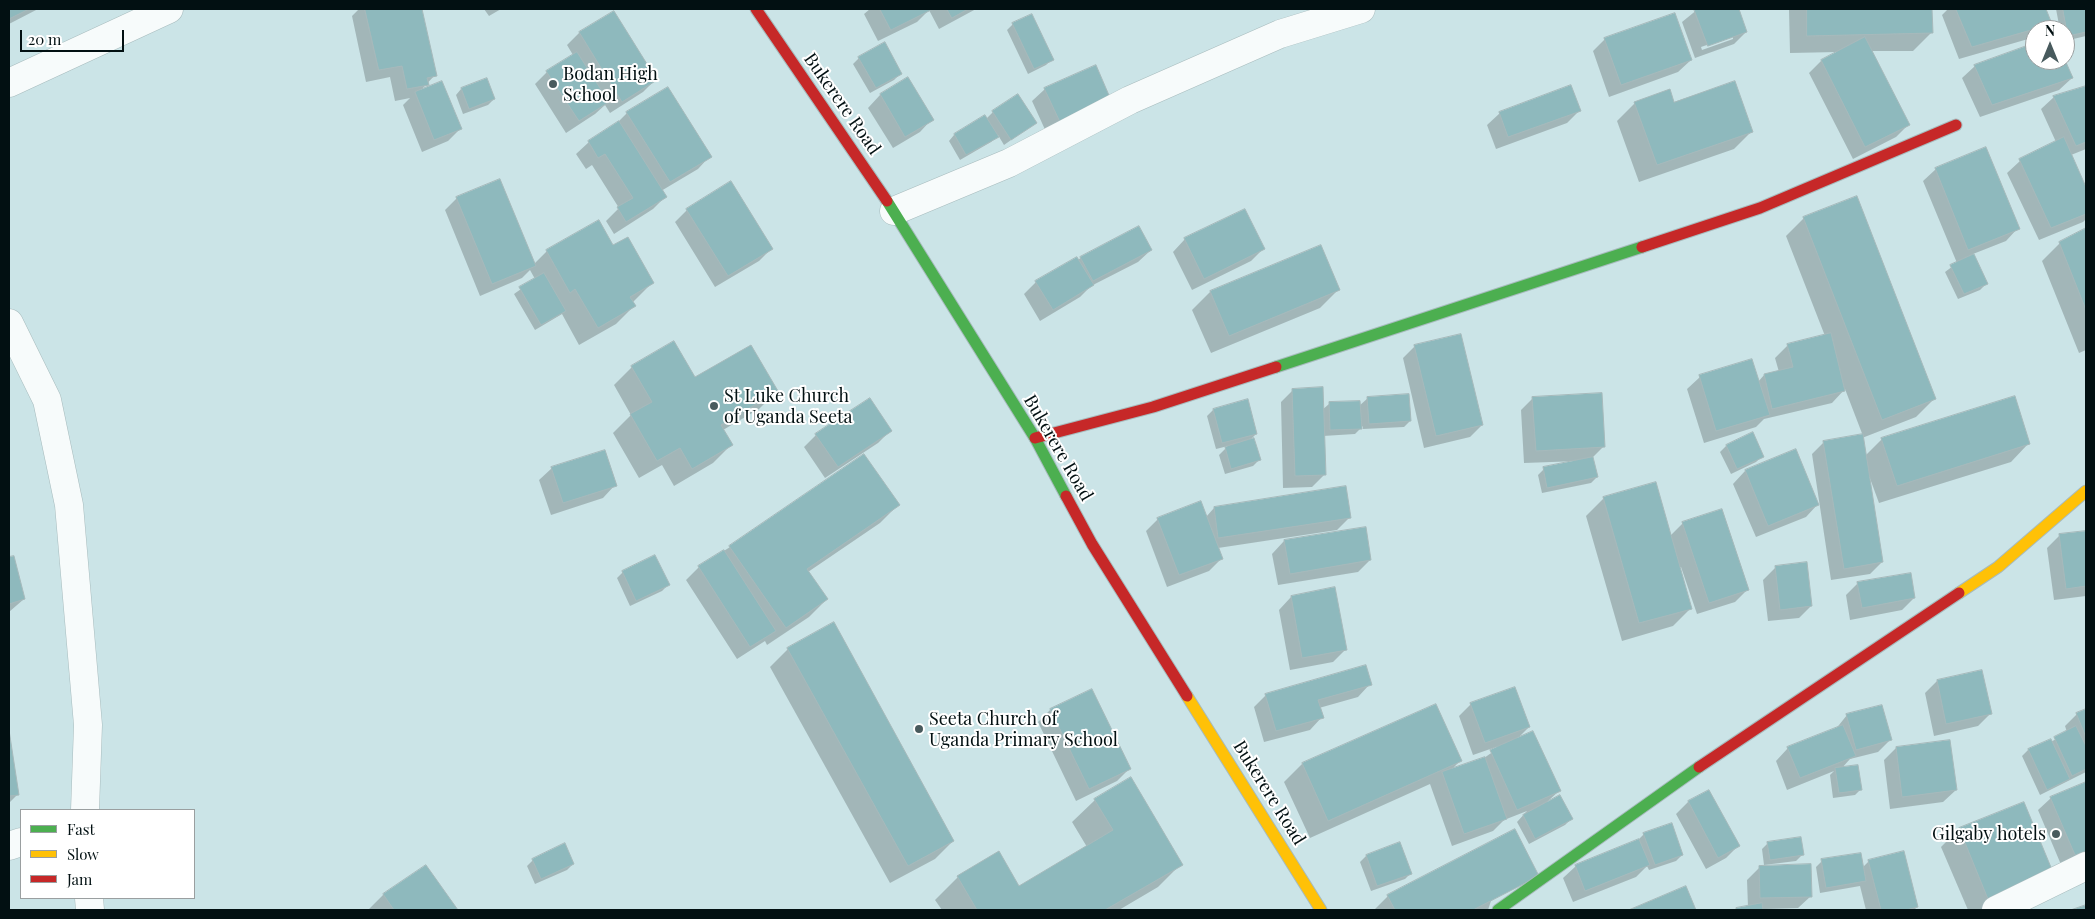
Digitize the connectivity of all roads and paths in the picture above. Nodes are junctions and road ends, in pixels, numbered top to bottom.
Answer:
1 (169, 9) edge
2 (756, 9) edge
3 (1361, 9) edge
4 (9, 83) edge
5 (1956, 125) dead end
6 (894, 211) junction
7 (9, 323) edge
8 (1035, 438) junction
9 (2086, 491) edge
10 (85, 809) edge
11 (2086, 866) edge
12 (1321, 910) edge
13 (1498, 910) edge
14 (1996, 910) edge

1 - 4 street
2 - 6 street, Bukerere Road
3 - 6 street
5 - 8 street
6 - 8 street, Bukerere Road
7 - 10 street
8 - 12 street, Bukerere Road
9 - 13 street
11 - 14 street

